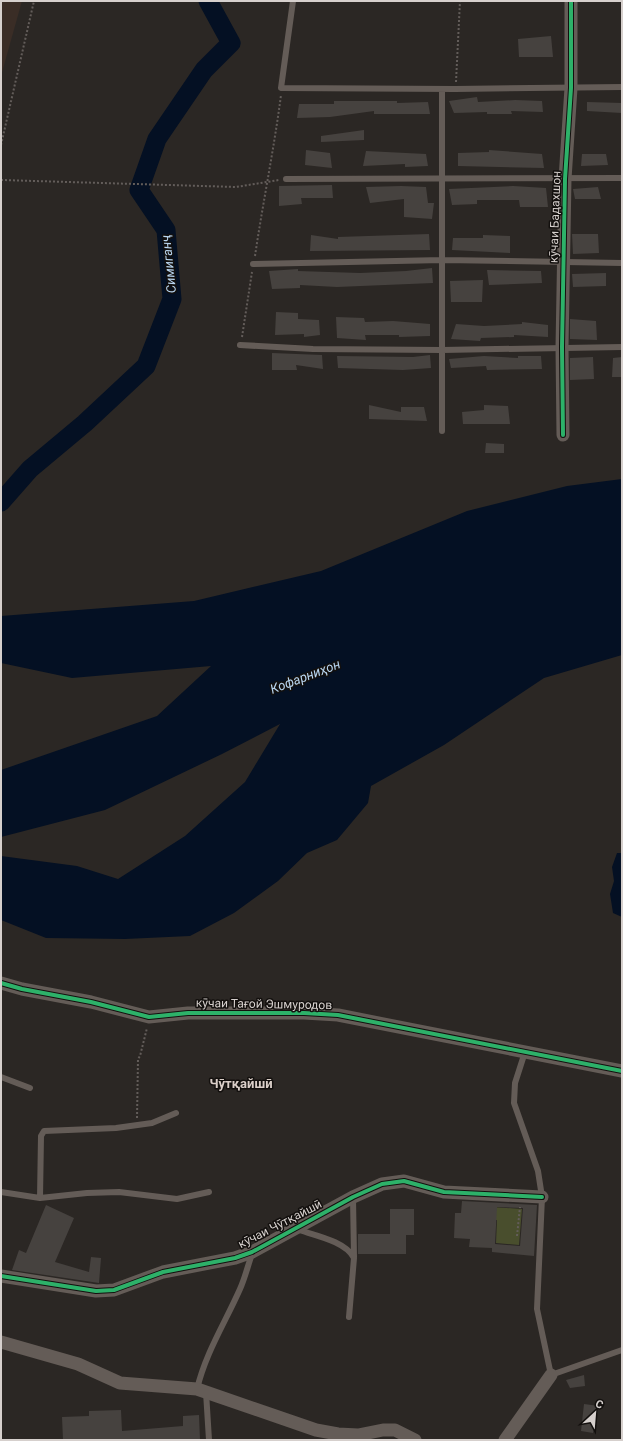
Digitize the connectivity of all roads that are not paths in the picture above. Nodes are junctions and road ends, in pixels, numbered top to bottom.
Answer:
1 (293, 1) edge
2 (571, 1) edge
3 (622, 87) edge
4 (571, 88) junction
5 (442, 89) junction
6 (442, 178) junction
7 (622, 178) edge
8 (286, 179) road end
9 (565, 179) junction
10 (443, 260) junction
11 (563, 262) junction
12 (622, 263) edge
13 (253, 264) road end
14 (240, 345) road end
15 (562, 347) junction
16 (622, 347) edge
17 (442, 350) junction
18 (442, 431) dead end
19 (564, 435) dead end
20 (1, 983) edge
21 (525, 1052) junction
22 (622, 1071) edge
23 (1, 1077) edge
24 (30, 1088) dead end
25 (176, 1113) dead end
26 (1, 1192) edge
27 (209, 1192) dead end
28 (352, 1197) junction
29 (542, 1197) junction
30 (40, 1198) junction
31 (296, 1229) junction
32 (252, 1252) junction
33 (354, 1258) junction
34 (1, 1276) edge
35 (349, 1317) dead end
36 (1, 1342) edge
37 (622, 1350) edge
38 (551, 1375) junction
39 (202, 1390) junction
40 (209, 1440) edge
41 (415, 1440) edge
42 (505, 1440) edge

1 - 5 lane
2 - 4 street, кӯчаи Бадахшон
3 - 4 lane
4 - 5 lane
4 - 9 street, кӯчаи Бадахшон
5 - 6 lane
6 - 8 lane
6 - 9 lane
6 - 10 lane
7 - 9 lane
9 - 11 street, кӯчаи Бадахшон
10 - 11 lane
10 - 13 lane
10 - 17 lane
11 - 12 lane
11 - 15 street, кӯчаи Бадахшон
14 - 17 lane
15 - 16 lane
15 - 17 lane
15 - 19 street, кӯчаи Бадахшон
17 - 18 lane
20 - 21 street, кӯчаи Тағой Эшмуродов
21 - 22 street, кӯчаи Тағой Эшмуродов
21 - 29 lane
23 - 24 lane
25 - 30 lane
26 - 30 lane
27 - 30 lane
28 - 29 street, кӯчаи Чӯтқайшӣ
28 - 31 street, кӯчаи Чӯтқайшӣ
28 - 33 lane
29 - 38 lane
31 - 32 street, кӯчаи Чӯтқайшӣ
31 - 33 lane
32 - 34 street, кӯчаи Чӯтқайшӣ
32 - 39 lane
33 - 35 lane
36 - 39 street
37 - 38 lane
38 - 42 street
39 - 40 lane
39 - 41 street

